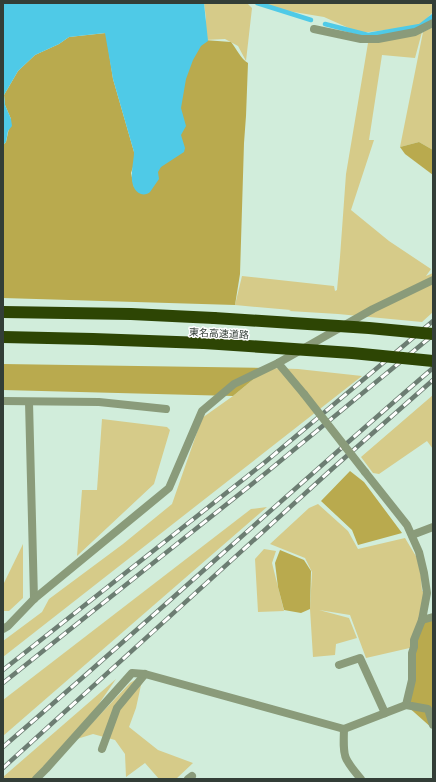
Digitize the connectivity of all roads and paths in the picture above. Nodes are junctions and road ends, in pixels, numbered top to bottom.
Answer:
1 (433, 23) edge
2 (314, 29) dead end
3 (433, 280) edge
4 (3, 312) edge
5 (433, 334) edge
6 (3, 337) edge
7 (433, 361) edge
8 (278, 363) junction
9 (3, 402) edge
10 (29, 402) junction
11 (166, 409) dead end
12 (433, 527) edge
13 (412, 535) junction
14 (34, 599) junction
15 (433, 617) edge
16 (422, 620) junction
17 (5, 626) edge
18 (339, 665) dead end
19 (145, 674) junction
20 (406, 705) junction
21 (385, 713) junction
22 (433, 725) edge
23 (344, 729) junction
24 (102, 749) dead end
25 (36, 779) edge
26 (361, 779) edge

1 - 2 street
3 - 8 street
4 - 5 highway, 東名高速道路, bridge
6 - 7 highway, 東名高速道路, bridge
8 - 13 street, bridge
8 - 14 street
9 - 10 street
10 - 11 street
10 - 14 street
12 - 13 street
13 - 16 street
14 - 17 street
15 - 16 street
16 - 20 street
18 - 21 street
19 - 23 street
19 - 24 street
19 - 25 street
20 - 21 street
20 - 22 street
21 - 23 street
23 - 26 street

